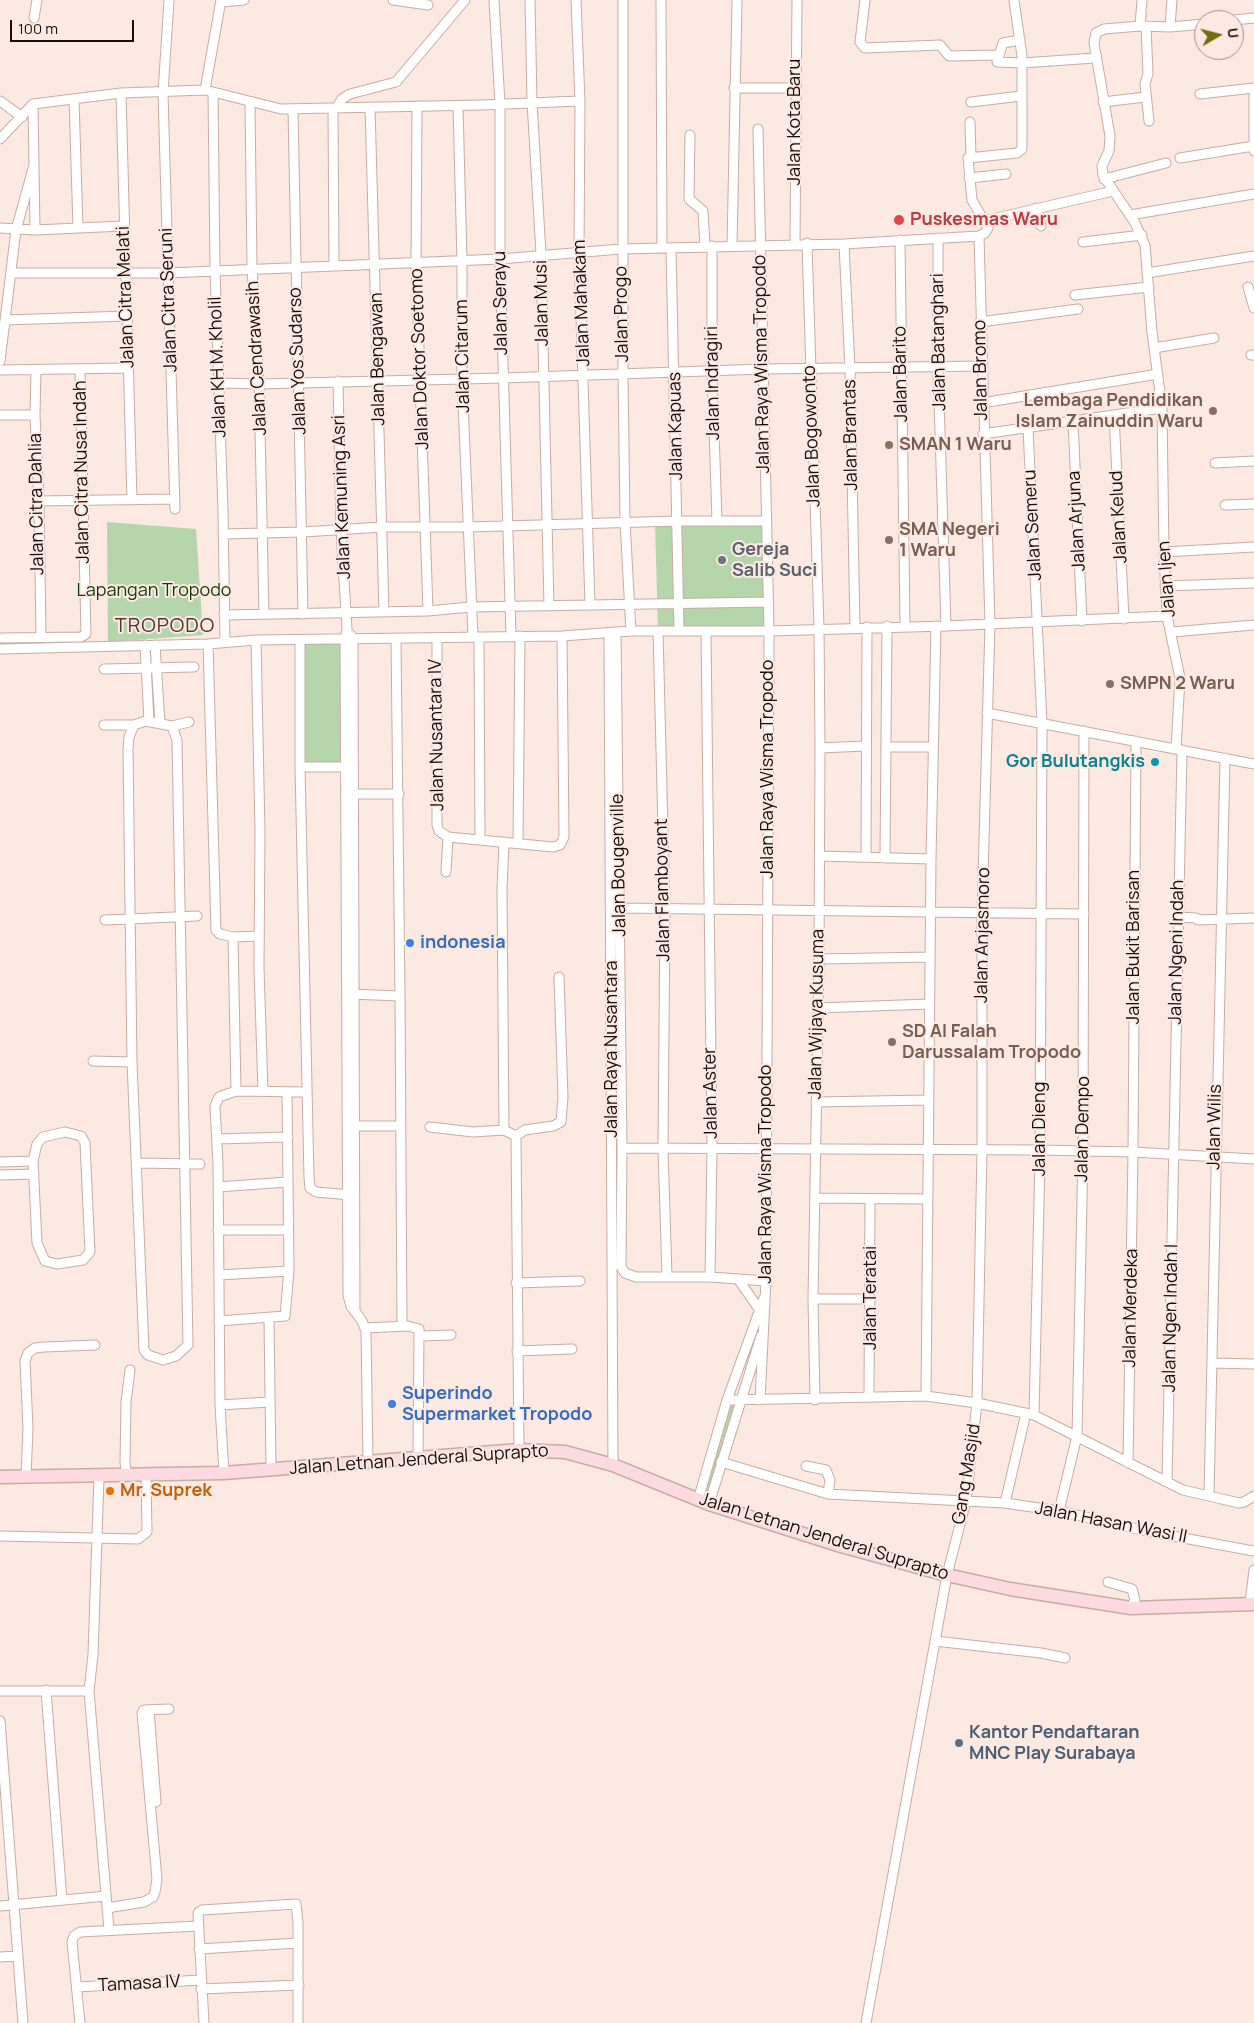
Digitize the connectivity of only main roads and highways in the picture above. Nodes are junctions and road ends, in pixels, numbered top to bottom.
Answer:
1 (0, 1477) edge
2 (1252, 1603) edge

1 - 2 main road, Jalan Letnan Jenderal Suprapto

